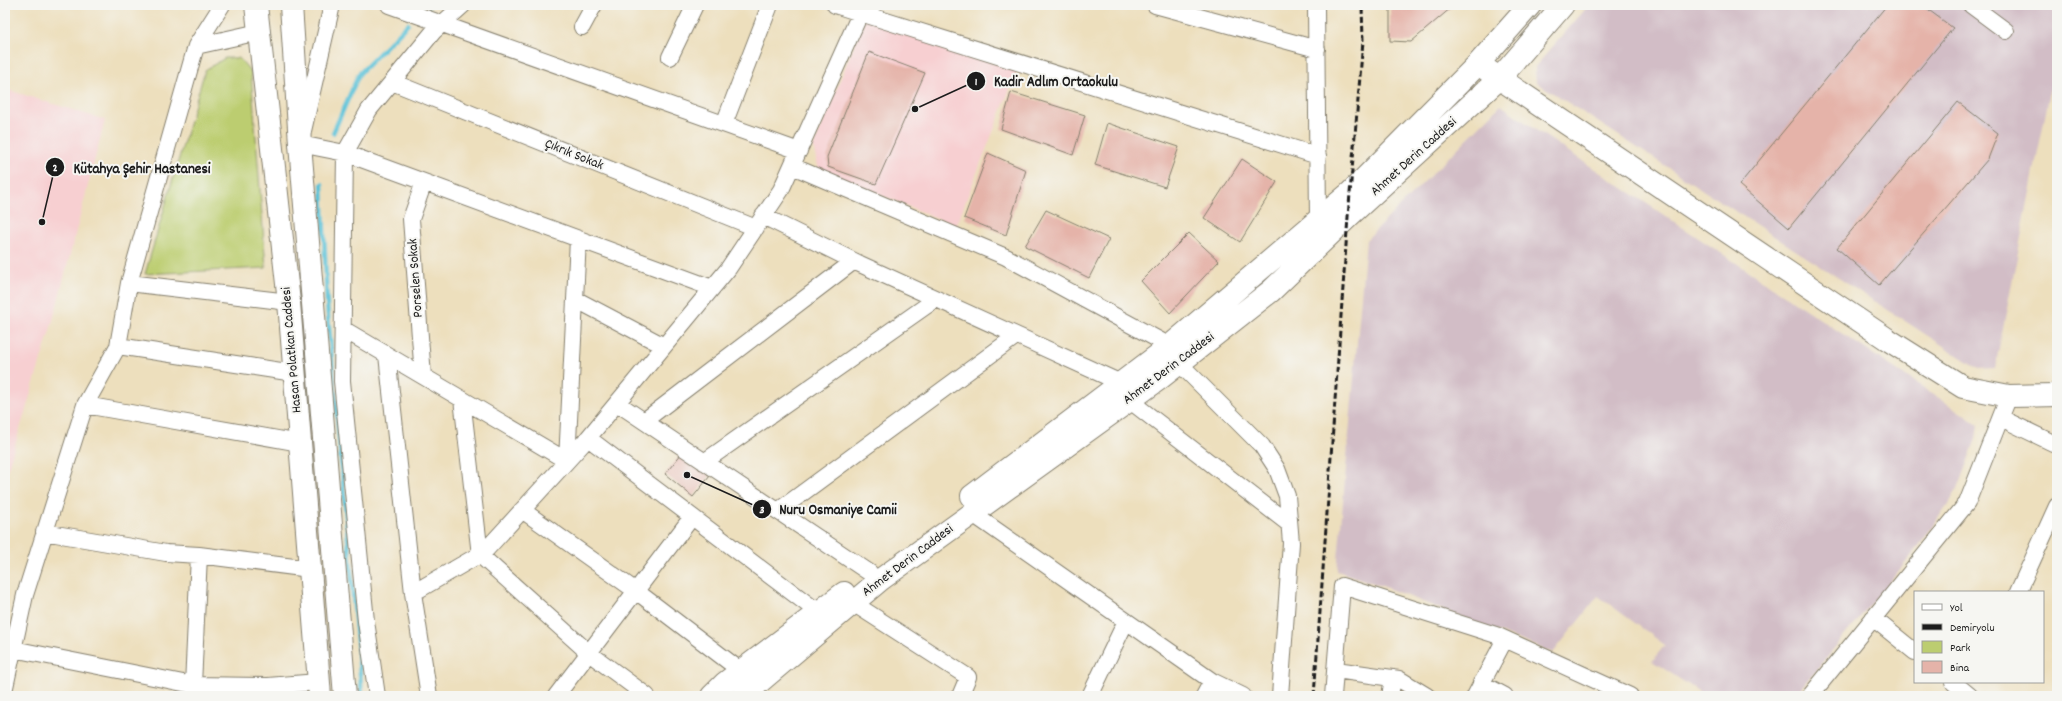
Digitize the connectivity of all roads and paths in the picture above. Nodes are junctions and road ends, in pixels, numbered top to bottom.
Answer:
1 (222, 5) edge
2 (256, 5) edge
3 (290, 5) edge
4 (332, 5) edge
5 (389, 5) edge
6 (463, 5) edge
7 (594, 5) edge
8 (695, 5) edge
9 (770, 5) edge
10 (836, 5) edge
11 (1155, 5) edge
12 (1316, 5) edge
13 (1530, 5) edge
14 (1563, 5) edge
15 (1971, 5) edge
16 (1182, 8) edge
17 (862, 10) edge
18 (443, 23) junction
19 (582, 27) dead end
20 (2006, 31) dead end
21 (259, 32) junction
22 (196, 46) junction
23 (1317, 49) junction
24 (670, 57) dead end
25 (1477, 65) junction
26 (1500, 78) junction
27 (392, 82) junction
28 (724, 124) junction
29 (300, 144) junction
30 (799, 151) junction
31 (345, 153) junction
32 (1318, 156) junction
33 (792, 166) junction
34 (424, 182) junction
35 (1318, 220) junction
36 (760, 222) junction
37 (578, 239) junction
38 (854, 261) junction
39 (129, 283) junction
40 (712, 288) junction
41 (575, 299) junction
42 (936, 299) junction
43 (289, 302) junction
44 (343, 329) junction
45 (1016, 336) junction
46 (118, 346) junction
47 (664, 346) junction
48 (387, 355) junction
49 (1174, 355) junction
50 (294, 373) junction
51 (423, 376) junction
52 (1125, 392) junction
53 (2057, 395) edge
54 (2009, 396) junction
55 (462, 399) junction
56 (617, 403) junction
57 (85, 405) junction
58 (2000, 418) junction
59 (644, 421) junction
60 (588, 438) junction
61 (300, 443) junction
62 (2057, 445) edge
63 (567, 460) junction
64 (704, 462) junction
65 (2057, 506) edge
66 (522, 510) junction
67 (778, 511) junction
68 (973, 514) junction
69 (692, 517) junction
70 (1290, 524) junction
71 (44, 532) junction
72 (199, 555) junction
73 (480, 555) junction
74 (310, 569) junction
75 (870, 573) junction
76 (636, 591) junction
77 (2018, 591) edge
78 (413, 592) junction
79 (853, 603) junction
80 (818, 612) junction
81 (1873, 618) junction
82 (1126, 621) junction
83 (1505, 639) junction
84 (13, 649) junction
85 (1914, 651) edge
86 (589, 653) junction
87 (1336, 670) junction
88 (741, 671) junction
89 (1393, 678) junction
90 (1212, 681) junction
91 (193, 685) junction
92 (5, 687) edge
93 (319, 689) edge
94 (1478, 690) edge
95 (345, 696) edge
96 (377, 696) edge
97 (429, 696) edge
98 (556, 696) edge
99 (647, 696) edge
100 (712, 696) edge
101 (743, 696) edge
102 (960, 696) edge
103 (1090, 696) edge
104 (1204, 696) edge
105 (1243, 696) edge
106 (1280, 696) edge
107 (1334, 696) edge
108 (1390, 696) edge
109 (1427, 696) edge
110 (1505, 696) edge
111 (1630, 696) edge
112 (1810, 696) edge

1 - 22 street
2 - 21 main road, Hasan Polatkan Caddesi
3 - 21 main road
3 - 29 main road, Hasan Polatkan Caddesi
4 - 29 street
5 - 18 street
6 - 18 street
7 - 19 street
8 - 24 street
9 - 28 street
10 - 17 street
11 - 16 street
12 - 23 street
13 - 25 main road, Ahmet Derin Caddesi
14 - 26 main road, Ahmet Derin Caddesi
15 - 20 street
16 - 23 street
17 - 30 street
17 - 32 street
18 - 27 street
18 - 28 street
21 - 22 street
21 - 43 main road, Hasan Polatkan Caddesi
22 - 39 street
23 - 32 street
25 - 26 main road
25 - 35 main road, Ahmet Derin Caddesi
26 - 49 main road, Ahmet Derin Caddesi
26 - 54 main road
27 - 31 street
27 - 36 street, Çıkrık Sokak
28 - 30 street
29 - 31 street
29 - 95 main road, Hasan Polatkan Caddesi
30 - 33 street
31 - 34 street
31 - 44 street
32 - 35 street
33 - 36 street
33 - 49 street
34 - 37 street
34 - 51 street, Porselen Sokak
35 - 49 main road, Ahmet Derin Caddesi
36 - 38 street, Çıkrık Sokak
36 - 40 street
37 - 40 street
37 - 41 street
38 - 42 street, Çıkrık Sokak
38 - 59 street
39 - 43 street
39 - 46 street
40 - 47 street
41 - 47 street
41 - 63 street
42 - 45 street, Çıkrık Sokak
42 - 64 street
43 - 50 main road, Hasan Polatkan Caddesi
44 - 48 street
44 - 96 street
45 - 52 street, Çıkrık Sokak
45 - 67 street
46 - 50 street
46 - 57 street
47 - 56 street
48 - 51 street
48 - 78 street
49 - 52 main road, Ahmet Derin Caddesi
49 - 70 street
50 - 61 main road, Hasan Polatkan Caddesi
51 - 55 street
52 - 68 main road, Ahmet Derin Caddesi
52 - 70 street, Çıkrık Sokak
52 - 75 main road, Ahmet Derin Caddesi
53 - 54 main road
54 - 58 street
55 - 63 street
55 - 73 street
56 - 59 street
56 - 60 street
57 - 61 street
57 - 71 street
58 - 62 street
58 - 81 street
59 - 64 street
60 - 63 street
60 - 69 street
61 - 74 main road, Hasan Polatkan Caddesi
63 - 66 street
64 - 67 street
65 - 77 street
66 - 73 street
66 - 76 street
67 - 75 street
68 - 79 main road, Ahmet Derin Caddesi
68 - 82 street
69 - 76 street
69 - 80 street
70 - 106 street
71 - 72 street
71 - 84 street
72 - 74 street
72 - 91 street
73 - 78 street
73 - 86 street
74 - 93 main road, Hasan Polatkan Caddesi
75 - 80 main road, Ahmet Derin Caddesi
76 - 86 street
76 - 88 street
78 - 97 street
79 - 101 main road, Ahmet Derin Caddesi
79 - 102 street
80 - 88 main road, Ahmet Derin Caddesi
81 - 85 street
81 - 112 street
82 - 90 street
82 - 103 street
83 - 87 street
83 - 94 street
83 - 111 street
84 - 91 street
84 - 92 street
86 - 98 street
86 - 99 street
87 - 89 street
87 - 107 street
88 - 100 main road, Ahmet Derin Caddesi
89 - 108 street
89 - 109 street
90 - 104 street
90 - 105 street
91 - 93 street
94 - 110 street

